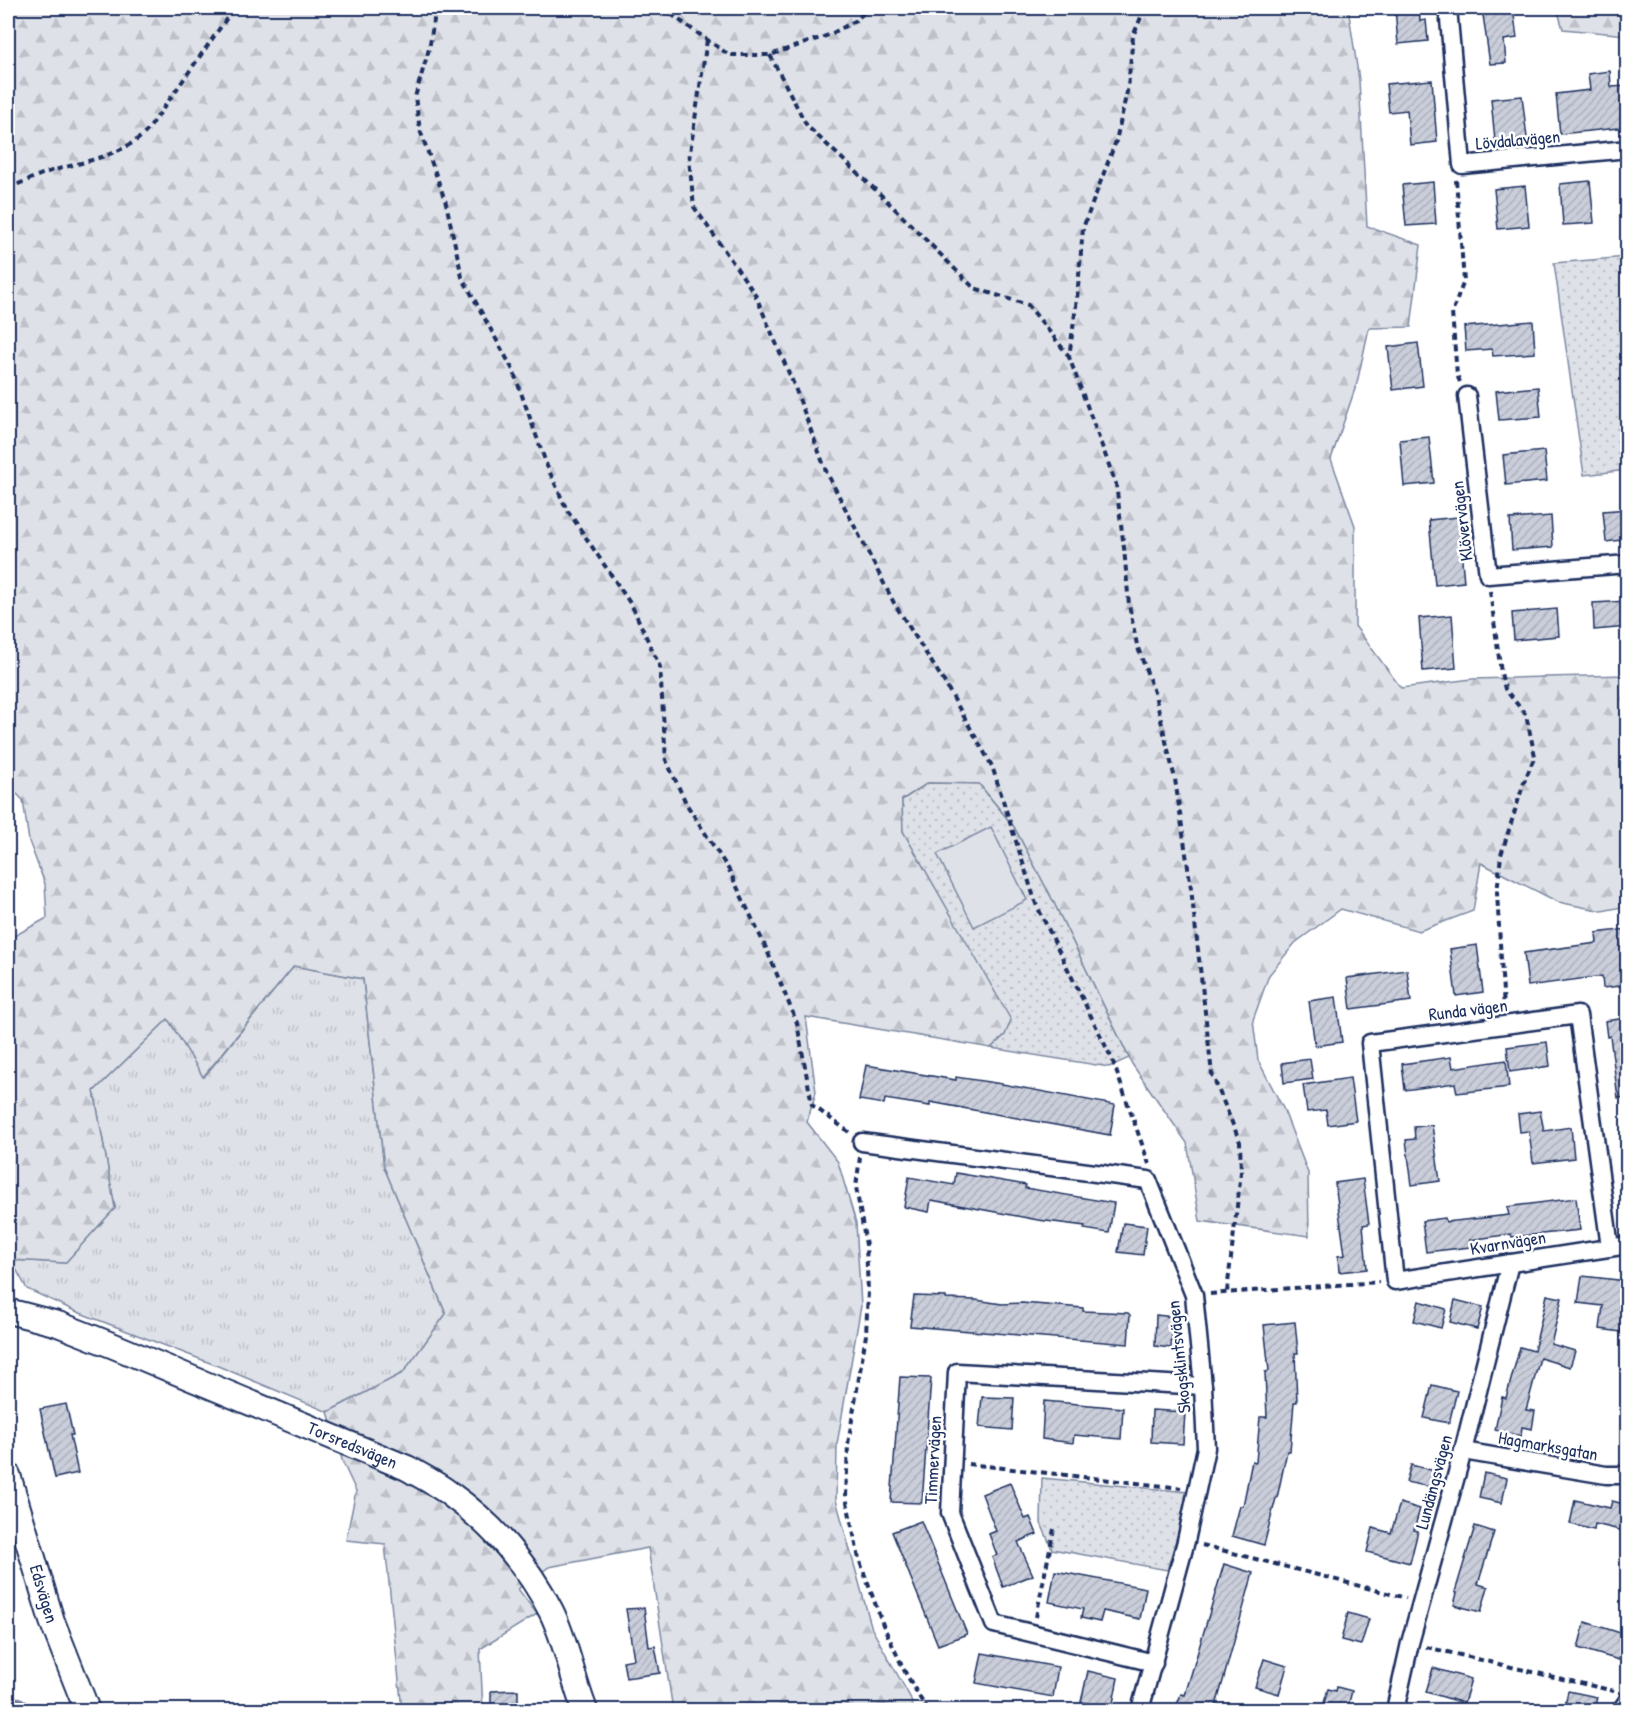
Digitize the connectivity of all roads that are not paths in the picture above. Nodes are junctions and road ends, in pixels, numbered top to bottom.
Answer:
1 (1448, 8) edge
2 (1628, 150) edge
3 (1467, 396) road end
4 (1628, 564) edge
5 (862, 1142) road end
6 (1628, 1245) edge
7 (1610, 1247) junction
8 (1510, 1263) junction
9 (1395, 1281) joint
10 (8, 1311) edge
11 (1203, 1386) junction
12 (1463, 1451) junction
13 (8, 1475) edge
14 (1628, 1475) edge
15 (1154, 1663) junction
16 (1622, 1696) edge
17 (87, 1710) edge
18 (585, 1710) edge
19 (1140, 1710) edge
20 (1395, 1710) edge
21 (1621, 1710) edge

1 - 2 street, Lövdalavägen
3 - 4 street, Klövervägen
5 - 11 street, Skogsklintsvägen
6 - 7 street, Kvarnvägen
7 - 8 street, Kvarnvägen
7 - 9 street, Runda vägen
8 - 9 street, Kvarnvägen
8 - 12 street, Lundängsvägen
10 - 18 street, Torsredsvägen
11 - 15 street, Skogsklintsvägen
11 - 15 street, Timmervägen
12 - 14 street, Hagmarksgatan
12 - 20 street, Lundängsvägen
13 - 17 street, Edsvägen
15 - 19 street, Skogsklintsvägen
16 - 21 street

